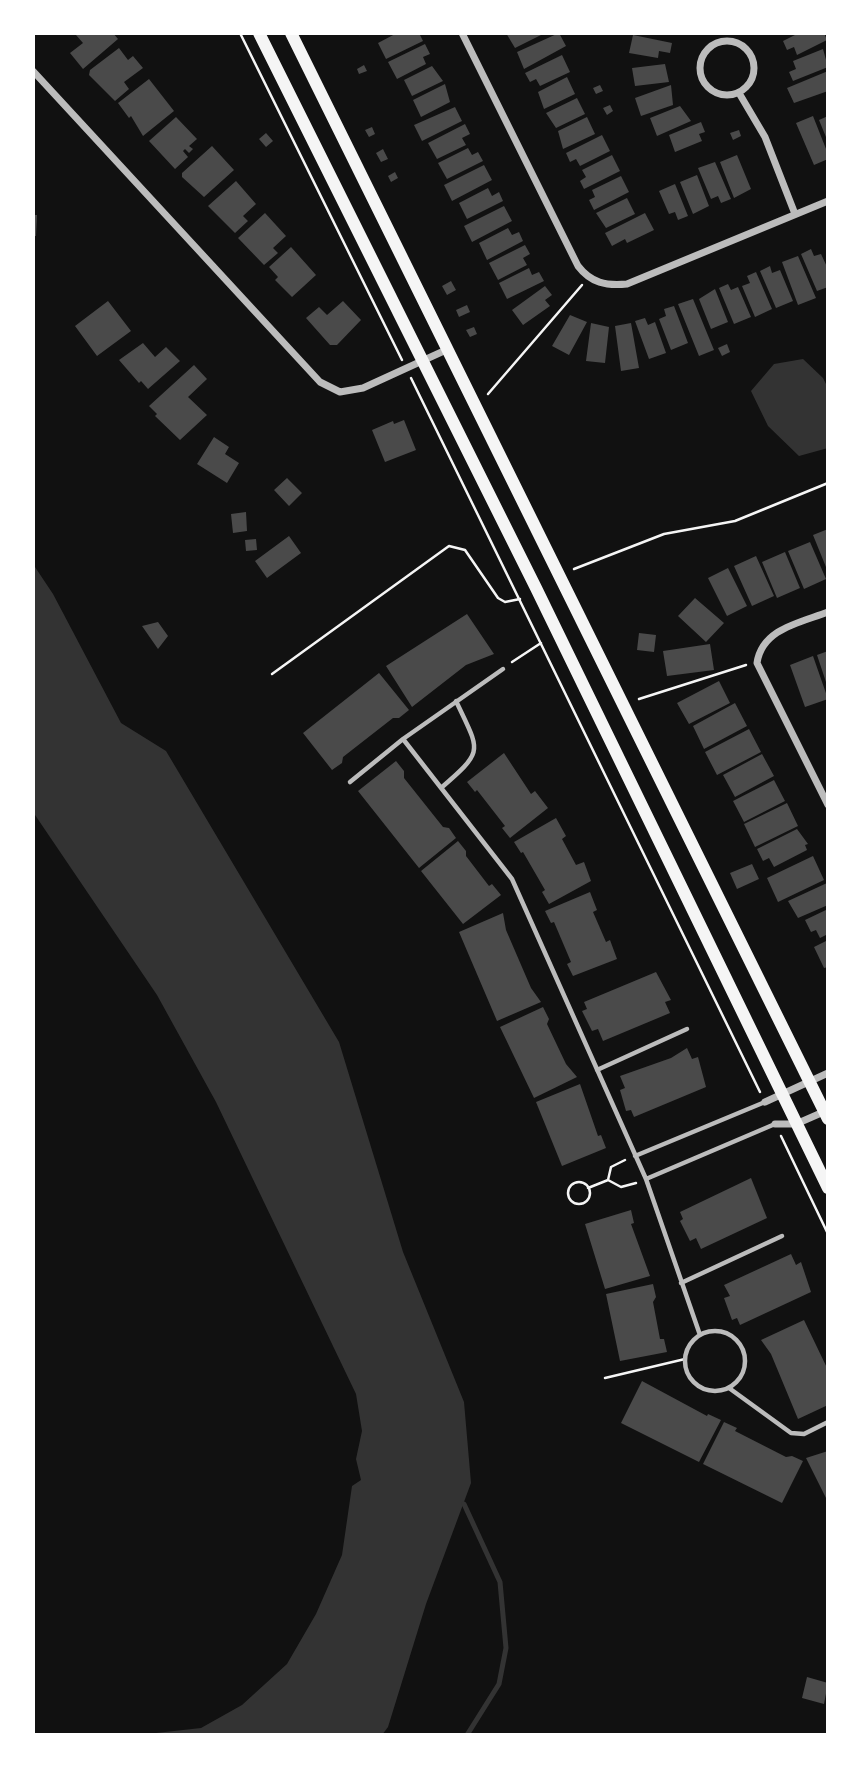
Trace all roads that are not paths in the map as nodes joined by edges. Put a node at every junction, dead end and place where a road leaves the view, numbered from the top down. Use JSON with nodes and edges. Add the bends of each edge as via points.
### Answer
{"nodes":[{"id":1,"x":260,"y":33,"type":"edge"},
{"id":2,"x":291,"y":33,"type":"edge"},
{"id":3,"x":462,"y":33,"type":"edge"},
{"id":4,"x":33,"y":71,"type":"edge"},
{"id":5,"x":739,"y":93,"type":"junction"},
{"id":6,"x":828,"y":201,"type":"edge"},
{"id":7,"x":795,"y":214,"type":"junction"},
{"id":8,"x":446,"y":350,"type":"junction"},
{"id":9,"x":423,"y":361,"type":"junction"},
{"id":10,"x":828,"y":612,"type":"edge"},
{"id":11,"x":503,"y":668,"type":"road end"},
{"id":12,"x":456,"y":701,"type":"junction"},
{"id":13,"x":403,"y":739,"type":"junction"},
{"id":14,"x":350,"y":782,"type":"dead end"},
{"id":15,"x":441,"y":788,"type":"junction"},
{"id":16,"x":828,"y":805,"type":"edge"},
{"id":17,"x":687,"y":1029,"type":"dead end"},
{"id":18,"x":597,"y":1070,"type":"junction"},
{"id":19,"x":828,"y":1073,"type":"edge"},
{"id":20,"x":809,"y":1081,"type":"junction"},
{"id":21,"x":782,"y":1093,"type":"junction"},
{"id":22,"x":765,"y":1102,"type":"joint"},
{"id":23,"x":826,"y":1114,"type":"edge"},
{"id":24,"x":796,"y":1124,"type":"junction"},
{"id":25,"x":775,"y":1125,"type":"joint"},
{"id":26,"x":635,"y":1156,"type":"junction"},
{"id":27,"x":646,"y":1179,"type":"junction"},
{"id":28,"x":828,"y":1188,"type":"edge"},
{"id":29,"x":782,"y":1236,"type":"dead end"},
{"id":30,"x":681,"y":1283,"type":"junction"},
{"id":31,"x":700,"y":1335,"type":"junction"},
{"id":32,"x":729,"y":1388,"type":"junction"},
{"id":33,"x":828,"y":1423,"type":"edge"}],
"edges":[{"from":1,"to":9,"type":"main road"},
{"from":2,"to":8,"type":"main road"},
{"from":3,"to":7,"type":"street","via":[[587,278],[609,286],[627,284]]},
{"from":4,"to":9,"type":"street","via":[[320,382],[340,392],[363,388]]},
{"from":5,"to":5,"type":"street","via":[[752,80],[753,58],[740,44],[716,43],[704,53],[700,75],[711,91],[723,96]]},
{"from":5,"to":7,"type":"street","via":[[765,137]]},
{"from":6,"to":7,"type":"street"},
{"from":8,"to":9,"type":"street"},
{"from":8,"to":20,"type":"main road"},
{"from":9,"to":21,"type":"main road"},
{"from":10,"to":16,"type":"street","via":[[768,637],[759,648],[757,663]]},
{"from":11,"to":12,"type":"lane"},
{"from":12,"to":13,"type":"lane"},
{"from":12,"to":15,"type":"lane","via":[[476,743],[473,761]]},
{"from":13,"to":14,"type":"lane"},
{"from":13,"to":15,"type":"lane"},
{"from":15,"to":18,"type":"lane","via":[[512,879]]},
{"from":17,"to":18,"type":"lane"},
{"from":18,"to":26,"type":"lane"},
{"from":19,"to":20,"type":"street"},
{"from":20,"to":21,"type":"street"},
{"from":20,"to":23,"type":"main road"},
{"from":21,"to":22,"type":"street"},
{"from":21,"to":24,"type":"main road"},
{"from":22,"to":26,"type":"lane"},
{"from":23,"to":24,"type":"street"},
{"from":24,"to":25,"type":"street"},
{"from":24,"to":28,"type":"main road"},
{"from":25,"to":27,"type":"lane"},
{"from":26,"to":27,"type":"lane"},
{"from":27,"to":30,"type":"lane"},
{"from":29,"to":30,"type":"lane"},
{"from":30,"to":31,"type":"lane"},
{"from":31,"to":32,"type":"lane","via":[[687,1349],[689,1376],[702,1389]]},
{"from":31,"to":32,"type":"lane","via":[[718,1331],[742,1347],[745,1366]]},
{"from":32,"to":33,"type":"lane","via":[[791,1433],[804,1434]]}]}
